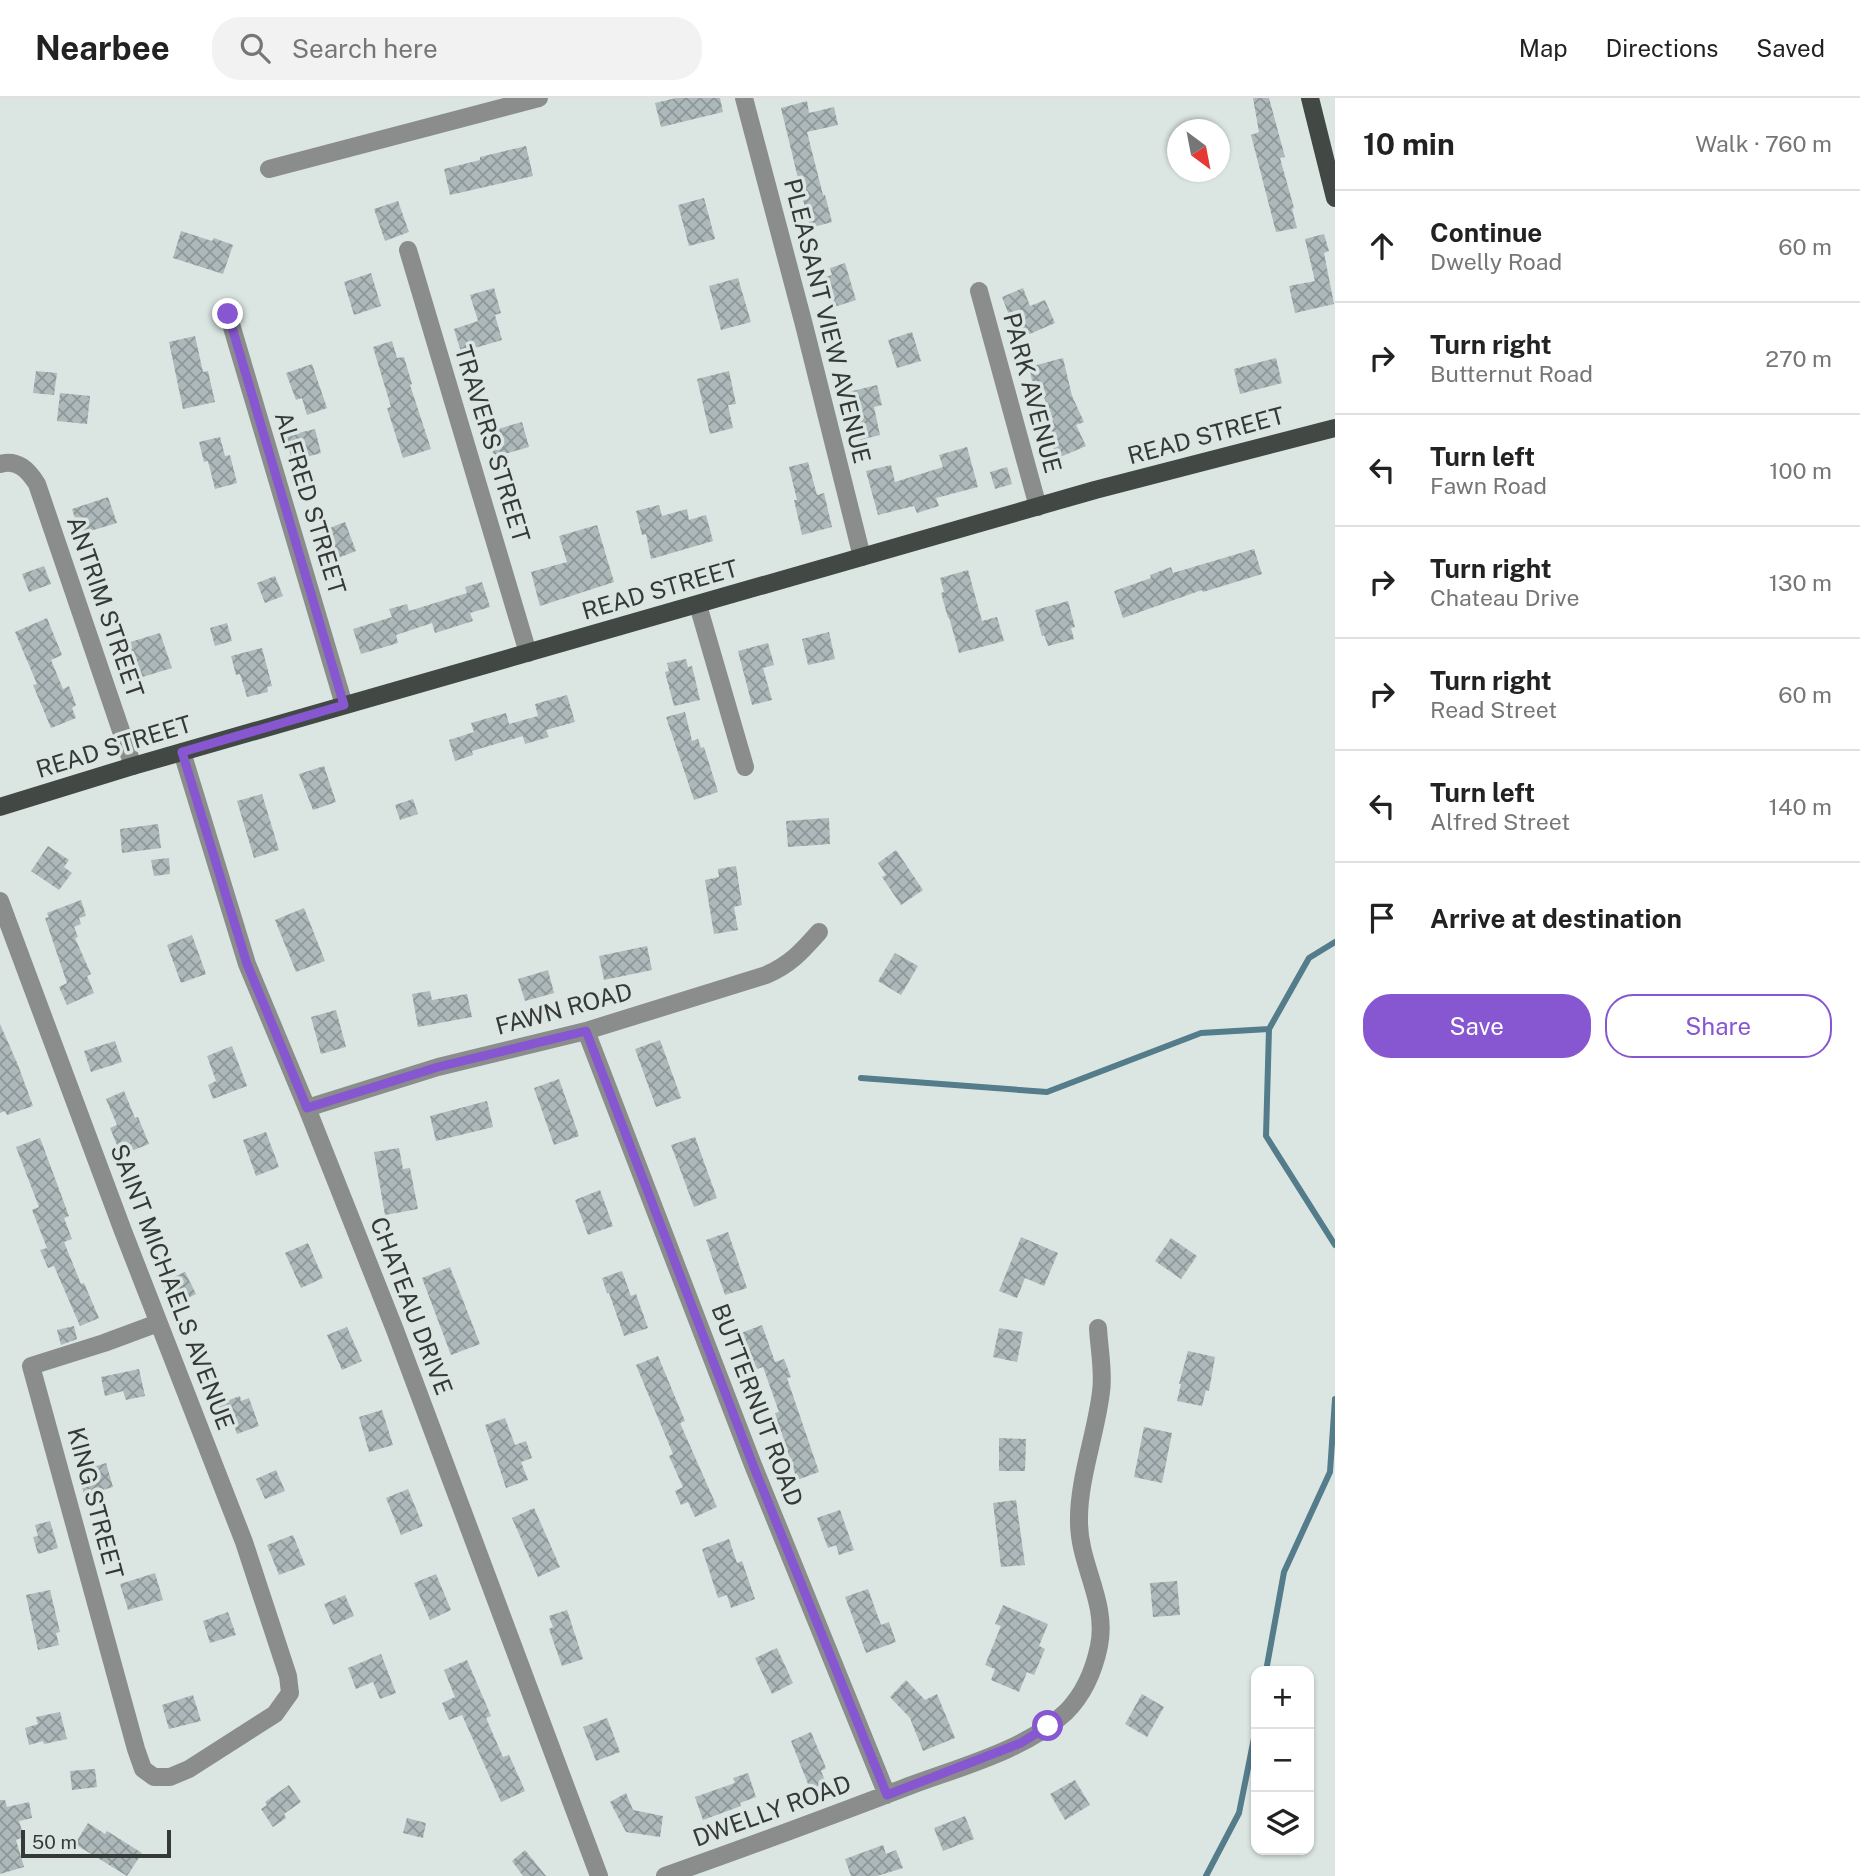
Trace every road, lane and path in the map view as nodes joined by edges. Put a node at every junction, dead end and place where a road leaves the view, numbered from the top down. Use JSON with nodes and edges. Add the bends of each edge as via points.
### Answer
{"nodes":[{"id":1,"x":538,"y":98,"type":"edge"},
{"id":2,"x":744,"y":98,"type":"edge"},
{"id":3,"x":1310,"y":98,"type":"edge"},
{"id":4,"x":269,"y":169,"type":"dead end"},
{"id":5,"x":1335,"y":198,"type":"edge"},
{"id":6,"x":408,"y":250,"type":"dead end"},
{"id":7,"x":979,"y":291,"type":"dead end"},
{"id":8,"x":228,"y":314,"type":"dead end"},
{"id":9,"x":1335,"y":428,"type":"edge"},
{"id":10,"x":0,"y":464,"type":"edge"},
{"id":11,"x":1038,"y":507,"type":"junction"},
{"id":12,"x":862,"y":557,"type":"junction"},
{"id":13,"x":698,"y":605,"type":"junction"},
{"id":14,"x":528,"y":653,"type":"junction"},
{"id":15,"x":344,"y":705,"type":"junction"},
{"id":16,"x":182,"y":752,"type":"junction"},
{"id":17,"x":132,"y":766,"type":"junction"},
{"id":18,"x":745,"y":767,"type":"dead end"},
{"id":19,"x":0,"y":807,"type":"edge"},
{"id":20,"x":0,"y":901,"type":"edge"},
{"id":21,"x":819,"y":932,"type":"dead end"},
{"id":22,"x":586,"y":1031,"type":"junction"},
{"id":23,"x":307,"y":1108,"type":"junction"},
{"id":24,"x":158,"y":1323,"type":"junction"},
{"id":25,"x":1098,"y":1328,"type":"dead end"},
{"id":26,"x":154,"y":1777,"type":"joint"},
{"id":27,"x":887,"y":1795,"type":"junction"},
{"id":28,"x":599,"y":1876,"type":"edge"},
{"id":29,"x":665,"y":1876,"type":"edge"}],
"edges":[{"from":1,"to":4,"type":"street"},
{"from":2,"to":12,"type":"street","name":"PLEASANT VIEW AVENUE"},
{"from":3,"to":5,"type":"main road"},
{"from":6,"to":14,"type":"street","name":"TRAVERS STREET"},
{"from":7,"to":11,"type":"street","name":"PARK AVENUE"},
{"from":8,"to":15,"type":"street","name":"ALFRED STREET"},
{"from":9,"to":11,"type":"main road","name":"READ STREET"},
{"from":10,"to":17,"type":"street","name":"ANTRIM STREET","via":[[9,461],[24,468],[37,484]]},
{"from":11,"to":12,"type":"main road","name":"READ STREET"},
{"from":12,"to":13,"type":"main road","name":"READ STREET"},
{"from":13,"to":14,"type":"main road","name":"READ STREET"},
{"from":13,"to":18,"type":"street"},
{"from":14,"to":15,"type":"main road","name":"READ STREET"},
{"from":15,"to":16,"type":"main road","name":"READ STREET"},
{"from":16,"to":17,"type":"main road","name":"READ STREET"},
{"from":16,"to":23,"type":"street","name":"CHATEAU DRIVE","via":[[247,964]]},
{"from":17,"to":19,"type":"main road","name":"READ STREET"},
{"from":20,"to":24,"type":"street","name":"SAINT MICHAELS AVENUE"},
{"from":21,"to":22,"type":"street","name":"FAWN ROAD","via":[[783,968]]},
{"from":22,"to":23,"type":"street","name":"FAWN ROAD","via":[[438,1067]]},
{"from":22,"to":27,"type":"street","name":"BUTTERNUT ROAD","via":[[753,1465]]},
{"from":23,"to":28,"type":"street","name":"CHATEAU DRIVE"},
{"from":24,"to":26,"type":"street","name":"SAINT MICHAELS AVENUE","via":[[244,1542],[288,1676],[289,1694],[275,1714],[189,1769],[170,1777]]},
{"from":24,"to":26,"type":"street","name":"KING STREET","via":[[32,1366],[136,1749],[143,1769]]},
{"from":25,"to":27,"type":"street","name":"DWELLY ROAD","via":[[1102,1389],[1079,1521],[1101,1624],[1086,1686],[1067,1711],[1021,1743]]},
{"from":27,"to":29,"type":"street","name":"DWELLY ROAD"}]}
